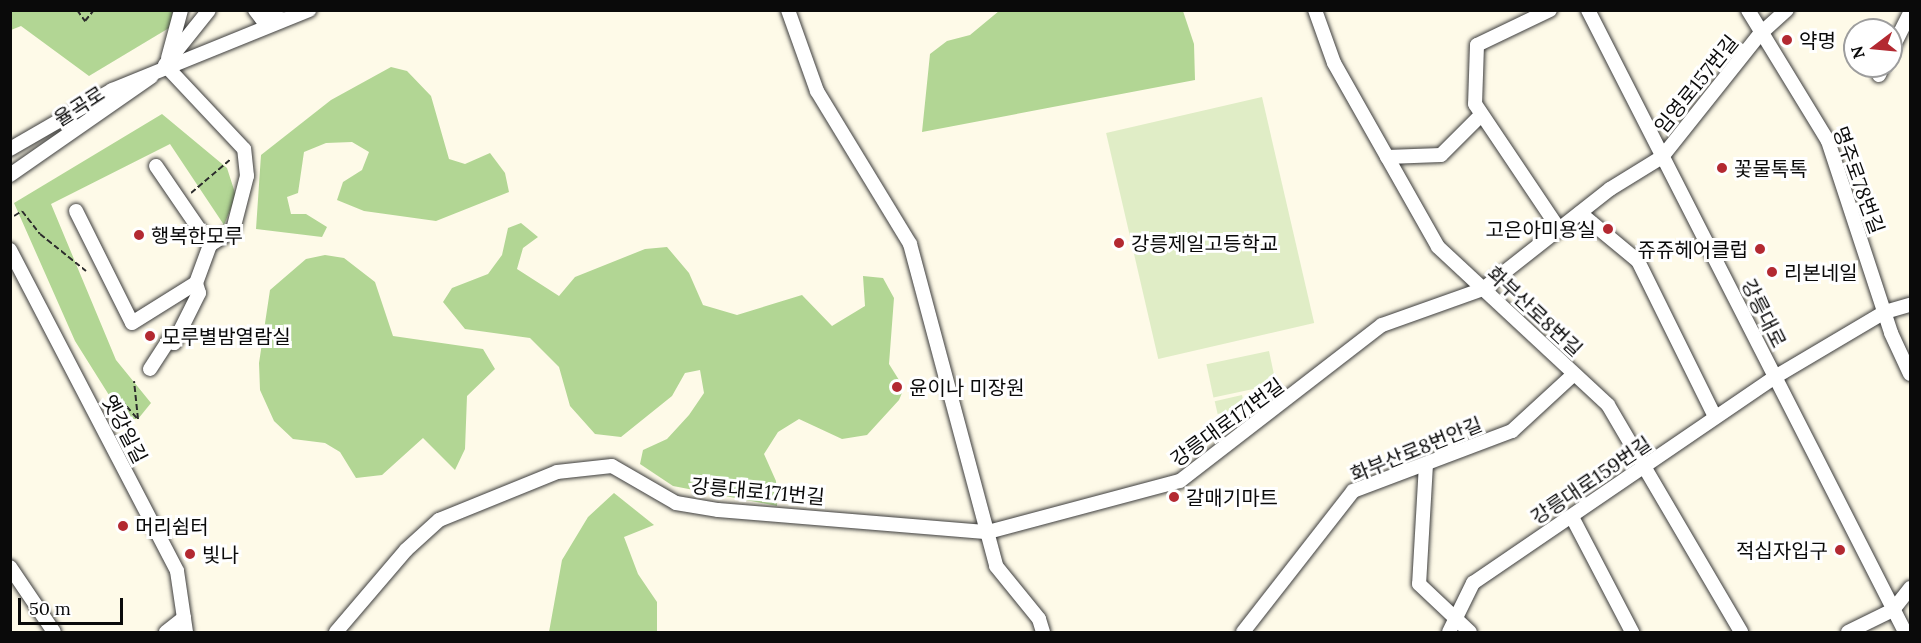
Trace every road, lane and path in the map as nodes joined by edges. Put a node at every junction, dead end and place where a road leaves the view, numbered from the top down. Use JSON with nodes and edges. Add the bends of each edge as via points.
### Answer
{"nodes":[{"id":1,"x":77,"y":10,"type":"edge"},
{"id":2,"x":94,"y":10,"type":"edge"},
{"id":3,"x":181,"y":10,"type":"edge"},
{"id":4,"x":209,"y":10,"type":"edge"},
{"id":5,"x":255,"y":10,"type":"edge"},
{"id":6,"x":309,"y":10,"type":"edge"},
{"id":7,"x":788,"y":10,"type":"edge"},
{"id":8,"x":1315,"y":10,"type":"edge"},
{"id":9,"x":1550,"y":10,"type":"edge"},
{"id":10,"x":1588,"y":10,"type":"edge"},
{"id":11,"x":1748,"y":10,"type":"edge"},
{"id":12,"x":1787,"y":10,"type":"edge"},
{"id":13,"x":1911,"y":13,"type":"edge"},
{"id":14,"x":293,"y":18,"type":"junction"},
{"id":15,"x":1903,"y":28,"type":"edge"},
{"id":16,"x":1760,"y":34,"type":"junction"},
{"id":17,"x":165,"y":65,"type":"junction"},
{"id":18,"x":1480,"y":115,"type":"junction"},
{"id":19,"x":12,"y":146,"type":"edge"},
{"id":20,"x":244,"y":149,"type":"junction"},
{"id":21,"x":1387,"y":157,"type":"junction"},
{"id":22,"x":1662,"y":157,"type":"junction"},
{"id":23,"x":156,"y":166,"type":"dead end"},
{"id":24,"x":10,"y":175,"type":"edge"},
{"id":25,"x":180,"y":202,"type":"junction"},
{"id":26,"x":76,"y":211,"type":"dead end"},
{"id":27,"x":1580,"y":213,"type":"junction"},
{"id":28,"x":14,"y":216,"type":"dead end"},
{"id":29,"x":1558,"y":229,"type":"junction"},
{"id":30,"x":210,"y":245,"type":"junction"},
{"id":31,"x":10,"y":250,"type":"edge"},
{"id":32,"x":86,"y":271,"type":"dead end"},
{"id":33,"x":196,"y":283,"type":"junction"},
{"id":34,"x":1483,"y":289,"type":"junction"},
{"id":35,"x":1911,"y":305,"type":"edge"},
{"id":36,"x":1885,"y":312,"type":"junction"},
{"id":37,"x":150,"y":369,"type":"dead end"},
{"id":38,"x":1574,"y":374,"type":"junction"},
{"id":39,"x":1911,"y":374,"type":"edge"},
{"id":40,"x":1775,"y":377,"type":"junction"},
{"id":41,"x":134,"y":381,"type":"dead end"},
{"id":42,"x":95,"y":412,"type":"junction"},
{"id":43,"x":1715,"y":417,"type":"junction"},
{"id":44,"x":1426,"y":464,"type":"junction"},
{"id":45,"x":1644,"y":468,"type":"junction"},
{"id":46,"x":1572,"y":517,"type":"junction"},
{"id":47,"x":988,"y":532,"type":"junction"},
{"id":48,"x":10,"y":567,"type":"edge"},
{"id":49,"x":1911,"y":588,"type":"edge"},
{"id":50,"x":1893,"y":610,"type":"junction"},
{"id":51,"x":184,"y":618,"type":"junction"},
{"id":52,"x":1456,"y":619,"type":"junction"},
{"id":53,"x":54,"y":633,"type":"edge"},
{"id":54,"x":166,"y":633,"type":"edge"},
{"id":55,"x":186,"y":633,"type":"edge"},
{"id":56,"x":336,"y":633,"type":"edge"},
{"id":57,"x":1043,"y":633,"type":"edge"},
{"id":58,"x":1243,"y":633,"type":"edge"},
{"id":59,"x":1449,"y":633,"type":"edge"},
{"id":60,"x":1470,"y":633,"type":"edge"},
{"id":61,"x":1632,"y":633,"type":"edge"},
{"id":62,"x":1741,"y":633,"type":"edge"},
{"id":63,"x":1848,"y":633,"type":"edge"},
{"id":64,"x":1905,"y":633,"type":"edge"}],
"edges":[{"from":1,"to":2,"type":"path","via":[[84,21]]},
{"from":3,"to":17,"type":"street"},
{"from":4,"to":17,"type":"street","name":"율곡로"},
{"from":5,"to":14,"type":"street","via":[[261,19]]},
{"from":6,"to":14,"type":"street"},
{"from":7,"to":47,"type":"street","via":[[817,92],[910,244]]},
{"from":8,"to":21,"type":"street","name":"화부산로8번길","via":[[1334,63]]},
{"from":9,"to":18,"type":"street","via":[[1477,45],[1475,104]]},
{"from":10,"to":22,"type":"street","name":"강릉대로"},
{"from":11,"to":16,"type":"street","name":"명주로78번길"},
{"from":12,"to":16,"type":"street","name":"임영로157번길"},
{"from":13,"to":15,"type":"street"},
{"from":14,"to":17,"type":"street"},
{"from":16,"to":22,"type":"street","name":"임영로157번길"},
{"from":16,"to":36,"type":"street","name":"명주로78번길","via":[[1828,141]]},
{"from":17,"to":19,"type":"street","name":"율곡로"},
{"from":17,"to":20,"type":"street"},
{"from":17,"to":24,"type":"street","name":"율곡로","via":[[118,105]]},
{"from":18,"to":21,"type":"street","via":[[1441,155]]},
{"from":18,"to":29,"type":"street"},
{"from":20,"to":25,"type":"path"},
{"from":20,"to":30,"type":"street","via":[[247,176],[233,230]]},
{"from":21,"to":34,"type":"street","name":"화부산로8번길","via":[[1438,247]]},
{"from":22,"to":27,"type":"street","name":"강릉대로171번길"},
{"from":22,"to":40,"type":"street","name":"강릉대로"},
{"from":23,"to":25,"type":"street"},
{"from":25,"to":30,"type":"street"},
{"from":26,"to":33,"type":"street","via":[[132,322]]},
{"from":27,"to":29,"type":"street","name":"강릉대로171번길"},
{"from":27,"to":43,"type":"street","via":[[1638,261]]},
{"from":28,"to":32,"type":"path","via":[[22,211],[40,234]]},
{"from":29,"to":34,"type":"street","name":"강릉대로171번길"},
{"from":30,"to":33,"type":"street"},
{"from":31,"to":42,"type":"street","name":"옛강일길"},
{"from":33,"to":37,"type":"street","via":[[200,293],[174,343],[169,340]]},
{"from":34,"to":38,"type":"street","name":"화부산로8번길"},
{"from":34,"to":47,"type":"street","name":"강릉대로171번길","via":[[1382,325],[1281,408],[1180,481]]},
{"from":35,"to":36,"type":"street","name":"강릉대로159번길"},
{"from":36,"to":39,"type":"street","name":"명주로78번길"},
{"from":36,"to":40,"type":"street","name":"강릉대로159번길"},
{"from":38,"to":44,"type":"street","name":"화부산로8번안길","via":[[1512,431]]},
{"from":38,"to":45,"type":"street","name":"화부산로8번길","via":[[1608,405]]},
{"from":40,"to":43,"type":"street","name":"강릉대로159번길"},
{"from":40,"to":50,"type":"street","name":"강릉대로"},
{"from":41,"to":42,"type":"path","via":[[138,419],[115,393],[118,409],[104,406]]},
{"from":42,"to":51,"type":"street","name":"옛강일길","via":[[177,571]]},
{"from":43,"to":45,"type":"street","name":"강릉대로159번길"},
{"from":44,"to":52,"type":"street","via":[[1419,584]]},
{"from":44,"to":58,"type":"street","name":"화부산로8번안길","via":[[1353,491]]},
{"from":45,"to":46,"type":"street","name":"강릉대로159번길"},
{"from":45,"to":62,"type":"street","name":"화부산로8번길"},
{"from":46,"to":52,"type":"street","name":"강릉대로159번길","via":[[1473,583]]},
{"from":46,"to":61,"type":"street"},
{"from":47,"to":56,"type":"street","name":"강릉대로171번길","via":[[676,503],[612,466],[557,472],[439,520],[406,550]]},
{"from":47,"to":57,"type":"street","via":[[996,566],[1039,619]]},
{"from":48,"to":53,"type":"street"},
{"from":49,"to":50,"type":"street"},
{"from":50,"to":63,"type":"street"},
{"from":50,"to":64,"type":"street","name":"강릉대로"},
{"from":51,"to":54,"type":"street"},
{"from":51,"to":55,"type":"street","name":"옛강일길"},
{"from":52,"to":59,"type":"street","name":"강릉대로159번길"},
{"from":52,"to":60,"type":"street"}]}
